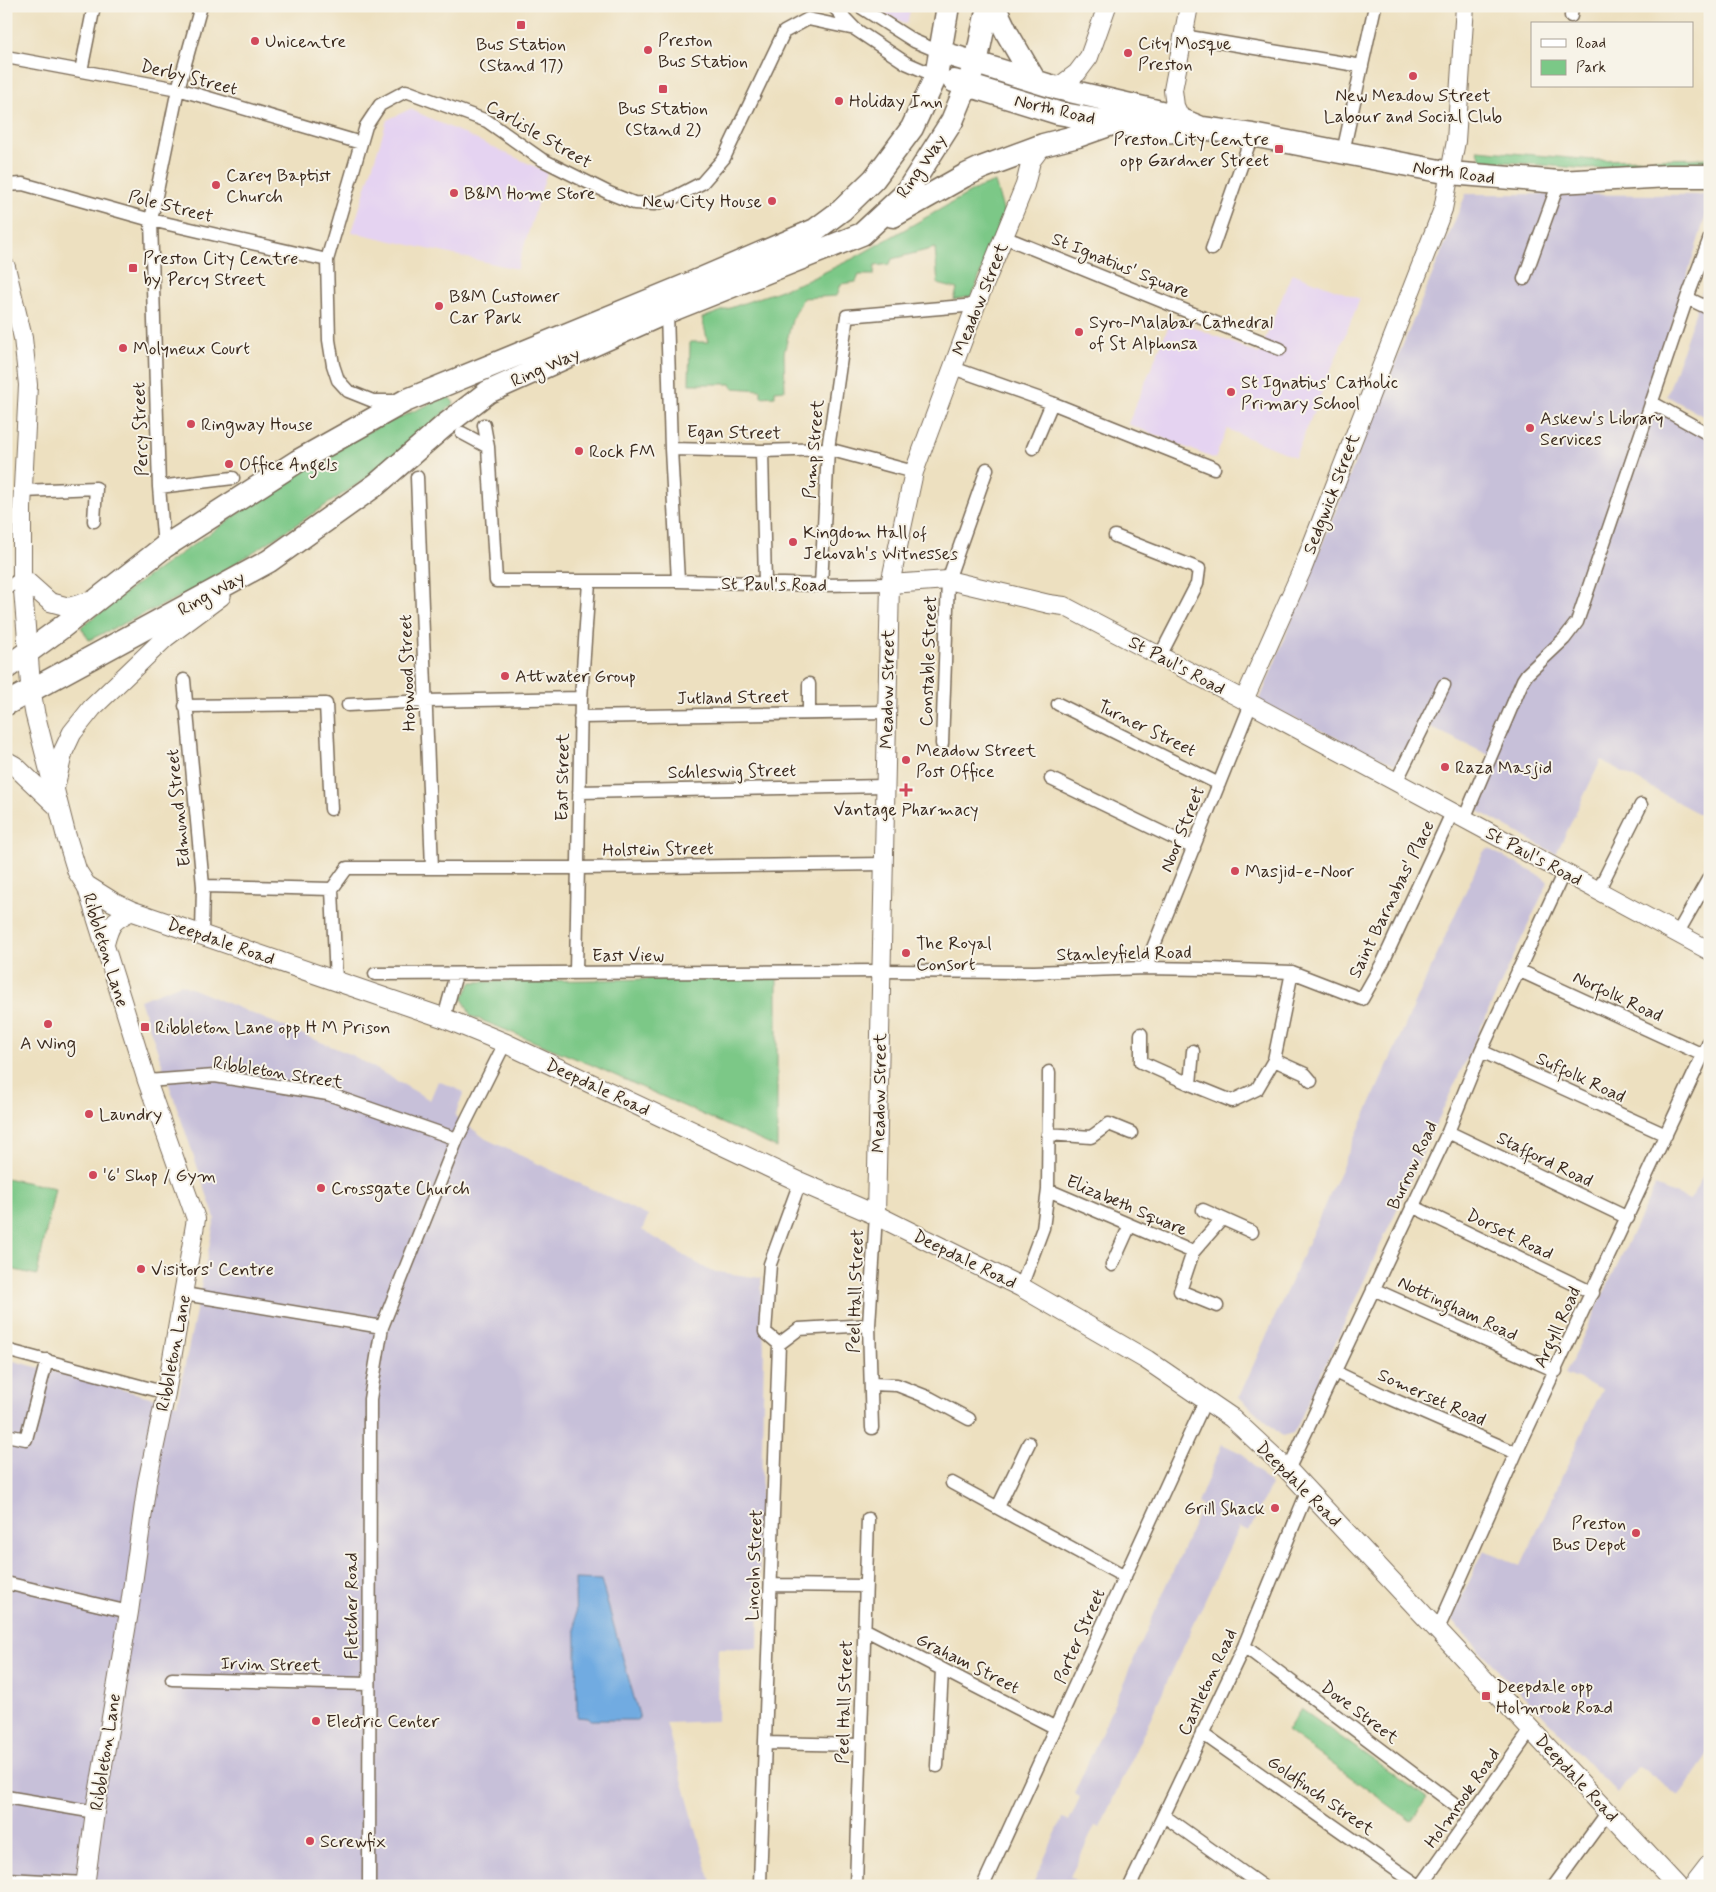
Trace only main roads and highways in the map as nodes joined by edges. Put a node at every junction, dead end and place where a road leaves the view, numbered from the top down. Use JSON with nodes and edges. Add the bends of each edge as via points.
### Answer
{"nodes":[{"id":1,"x":948,"y":6,"type":"edge"},
{"id":2,"x":988,"y":6,"type":"edge"},
{"id":3,"x":994,"y":6,"type":"edge"},
{"id":4,"x":940,"y":52,"type":"junction"},
{"id":5,"x":976,"y":64,"type":"junction"},
{"id":6,"x":936,"y":76,"type":"junction"},
{"id":7,"x":1035,"y":81,"type":"junction"},
{"id":8,"x":968,"y":86,"type":"junction"},
{"id":9,"x":1114,"y":123,"type":"junction"},
{"id":10,"x":1202,"y":128,"type":"junction"},
{"id":11,"x":1710,"y":176,"type":"edge"},
{"id":12,"x":862,"y":234,"type":"junction"},
{"id":13,"x":268,"y":561,"type":"junction"},
{"id":14,"x":28,"y":652,"type":"junction"},
{"id":15,"x":6,"y":668,"type":"edge"},
{"id":16,"x":31,"y":691,"type":"junction"},
{"id":17,"x":6,"y":704,"type":"edge"},
{"id":18,"x":6,"y":761,"type":"edge"},
{"id":19,"x":55,"y":790,"type":"junction"},
{"id":20,"x":60,"y":808,"type":"junction"},
{"id":21,"x":86,"y":885,"type":"joint"},
{"id":22,"x":1677,"y":1886,"type":"edge"}],
"edges":[{"from":1,"to":4,"type":"highway","name":"Ring Way"},
{"from":2,"to":5,"type":"highway","name":"Ring Way"},
{"from":3,"to":7,"type":"highway"},
{"from":4,"to":5,"type":"highway","name":"North Road"},
{"from":4,"to":6,"type":"highway","name":"Ring Way"},
{"from":5,"to":7,"type":"highway","name":"North Road"},
{"from":5,"to":8,"type":"highway","name":"Ring Way"},
{"from":6,"to":8,"type":"highway","name":"North Road"},
{"from":6,"to":14,"type":"highway","name":"Ring Way","via":[[912,128],[890,159],[842,210],[814,230],[405,401],[298,461],[164,547]]},
{"from":7,"to":10,"type":"highway","name":"North Road","via":[[1165,113]]},
{"from":8,"to":9,"type":"highway","name":"North Road","via":[[1058,113]]},
{"from":8,"to":12,"type":"highway","name":"Ring Way","via":[[952,121],[906,193]]},
{"from":9,"to":10,"type":"highway","name":"North Road","via":[[1164,132]]},
{"from":9,"to":12,"type":"highway","via":[[998,161],[964,176]]},
{"from":10,"to":11,"type":"highway","name":"North Road","via":[[1450,173],[1559,182]]},
{"from":12,"to":13,"type":"highway","name":"Ring Way","via":[[667,312],[488,392],[377,484]]},
{"from":13,"to":16,"type":"highway","name":"Ring Way"},
{"from":13,"to":19,"type":"main road","via":[[166,637],[92,708],[72,733],[63,752]]},
{"from":14,"to":15,"type":"highway","name":"Ring Way"},
{"from":14,"to":16,"type":"main road","name":"Ribbleton Lane"},
{"from":16,"to":17,"type":"highway","name":"Ring Way"},
{"from":16,"to":19,"type":"main road","name":"Ribbleton Lane"},
{"from":18,"to":20,"type":"main road"},
{"from":19,"to":20,"type":"main road","name":"Ribbleton Lane"},
{"from":20,"to":21,"type":"main road","name":"Ribbleton Lane","via":[[77,871]]},
{"from":21,"to":22,"type":"main road","name":"Deepdale Road","via":[[132,911],[444,1018],[505,1043],[876,1215],[1021,1287],[1147,1360],[1232,1418],[1284,1466]]}]}
